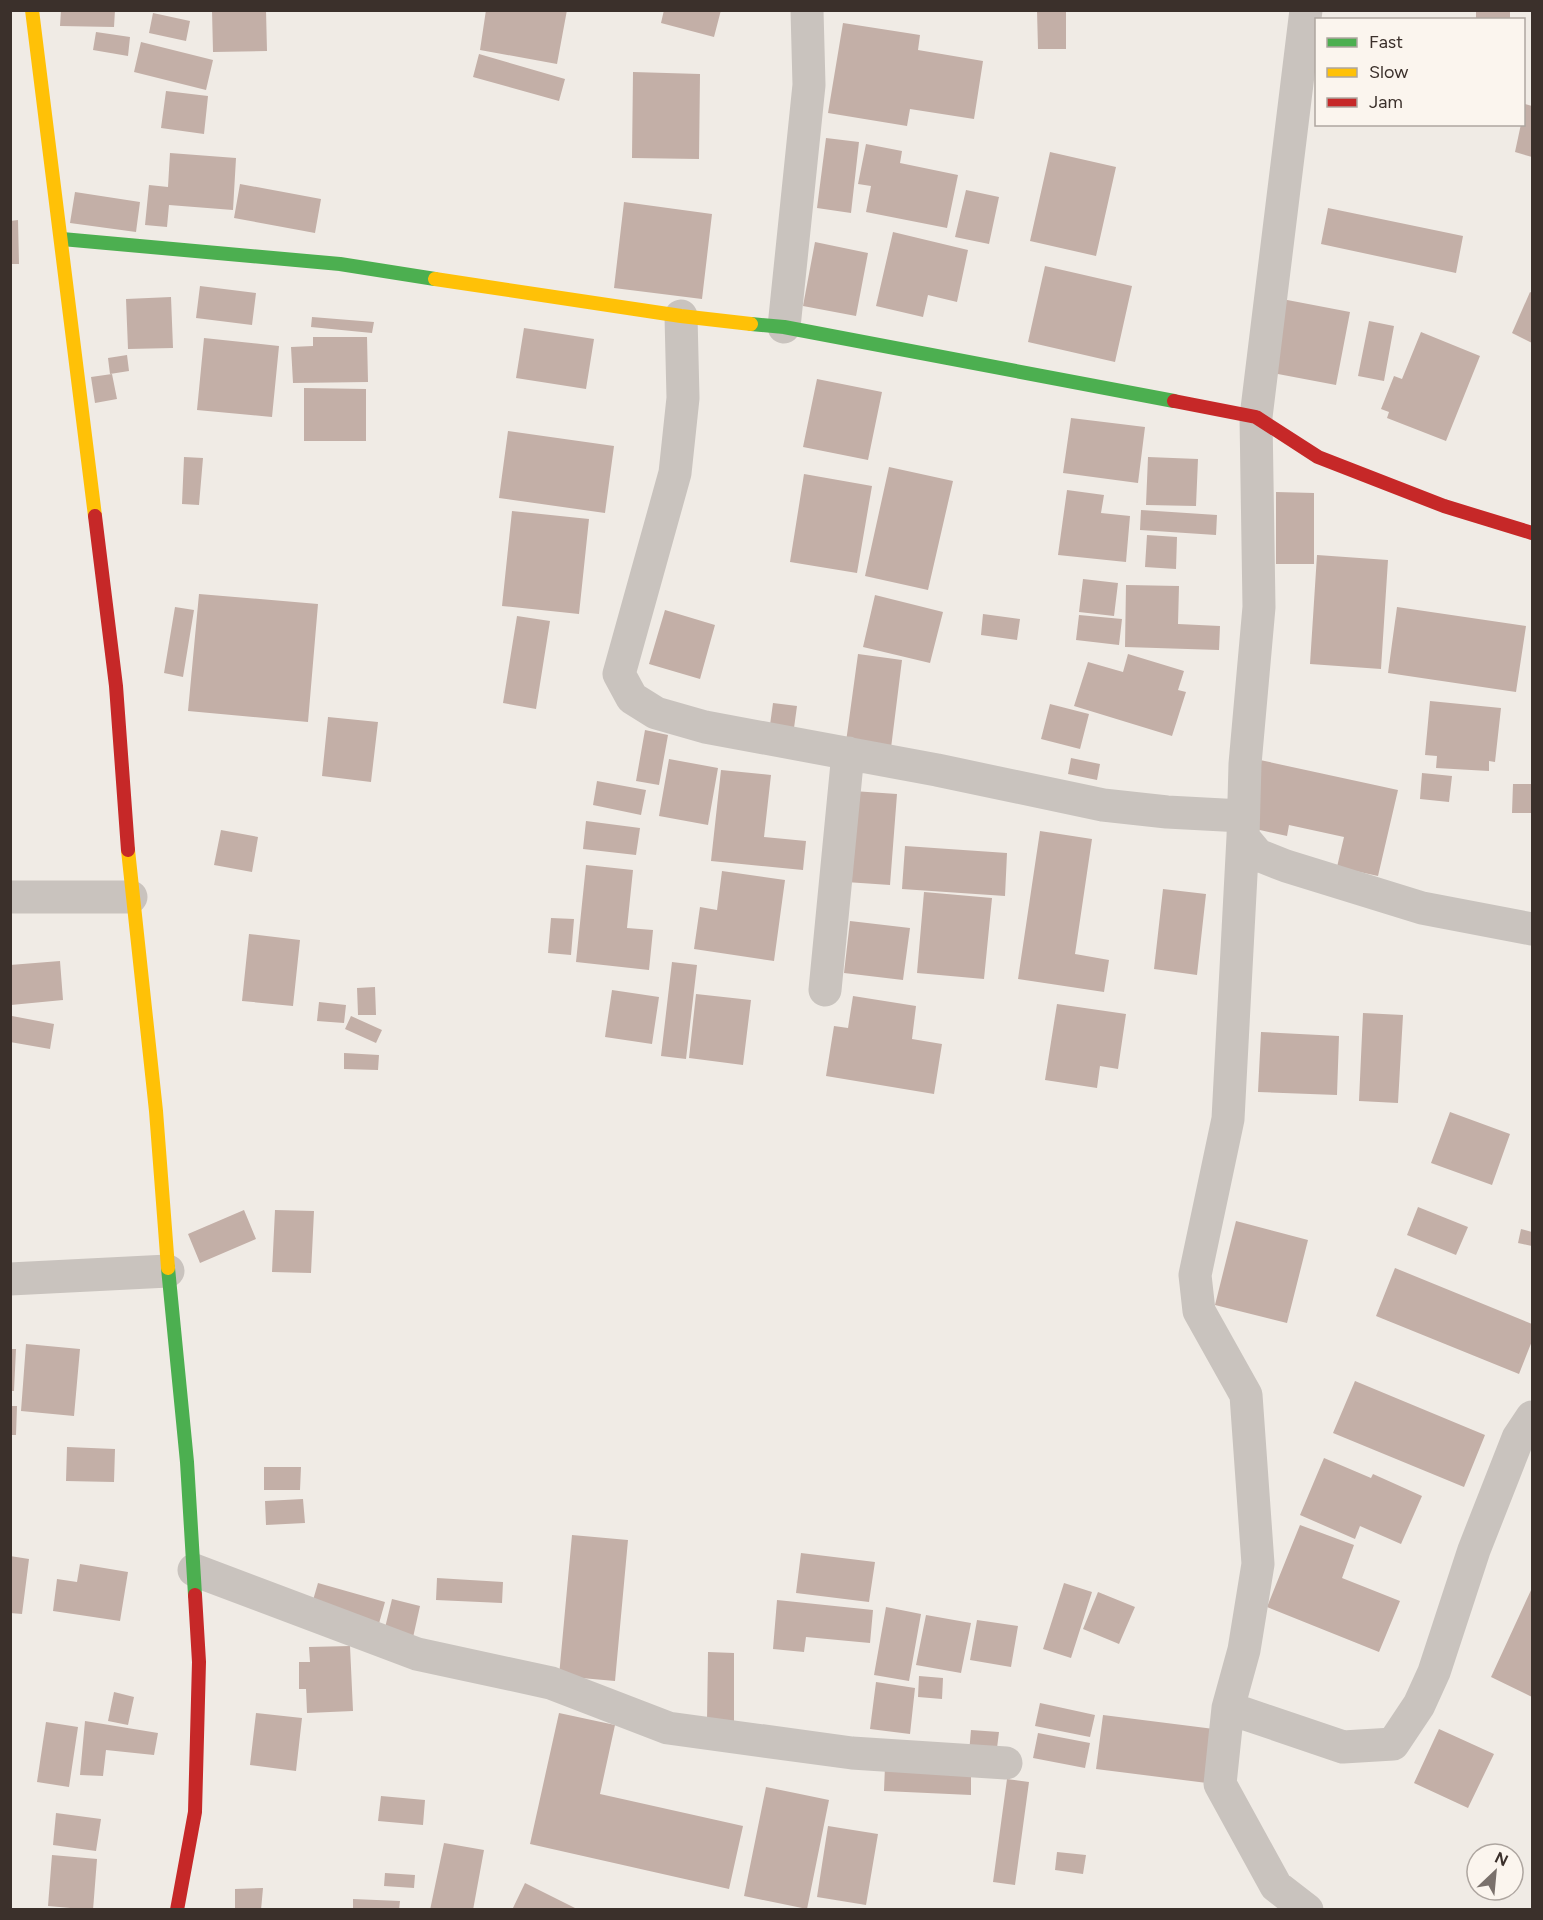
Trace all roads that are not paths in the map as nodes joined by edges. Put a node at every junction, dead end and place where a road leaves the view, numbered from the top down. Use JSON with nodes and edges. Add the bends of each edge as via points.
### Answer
{"nodes":[{"id":1,"x":32,"y":10,"type":"edge"},
{"id":2,"x":807,"y":10,"type":"edge"},
{"id":3,"x":1306,"y":10,"type":"edge"},
{"id":4,"x":62,"y":239,"type":"junction"},
{"id":5,"x":681,"y":316,"type":"junction"},
{"id":6,"x":784,"y":327,"type":"junction"},
{"id":7,"x":1256,"y":417,"type":"junction"},
{"id":8,"x":1533,"y":533,"type":"edge"},
{"id":9,"x":848,"y":753,"type":"junction"},
{"id":10,"x":1242,"y":827,"type":"junction"},
{"id":11,"x":10,"y":897,"type":"edge"},
{"id":12,"x":131,"y":897,"type":"junction"},
{"id":13,"x":1533,"y":929,"type":"edge"},
{"id":14,"x":825,"y":990,"type":"dead end"},
{"id":15,"x":168,"y":1271,"type":"junction"},
{"id":16,"x":10,"y":1279,"type":"edge"},
{"id":17,"x":1533,"y":1418,"type":"edge"},
{"id":18,"x":194,"y":1570,"type":"junction"},
{"id":19,"x":1228,"y":1708,"type":"junction"},
{"id":20,"x":1006,"y":1763,"type":"dead end"},
{"id":21,"x":177,"y":1910,"type":"edge"},
{"id":22,"x":1306,"y":1910,"type":"edge"}],
"edges":[{"from":1,"to":4,"type":"street"},
{"from":2,"to":6,"type":"street","via":[[809,85]]},
{"from":3,"to":7,"type":"street"},
{"from":4,"to":5,"type":"street","via":[[340,264]]},
{"from":4,"to":12,"type":"street","via":[[116,687]]},
{"from":5,"to":6,"type":"street"},
{"from":5,"to":9,"type":"street","via":[[683,398],[675,473],[619,674],[632,698],[656,713],[705,727]]},
{"from":6,"to":7,"type":"street"},
{"from":7,"to":8,"type":"street","via":[[1318,457],[1444,506]]},
{"from":7,"to":10,"type":"street","via":[[1259,607]]},
{"from":9,"to":10,"type":"street","via":[[1103,805],[1167,812]]},
{"from":9,"to":14,"type":"street"},
{"from":10,"to":13,"type":"street","via":[[1258,855],[1286,866],[1422,908]]},
{"from":10,"to":19,"type":"street","via":[[1228,1119],[1195,1275],[1199,1311],[1246,1395],[1258,1564],[1244,1650]]},
{"from":11,"to":12,"type":"street"},
{"from":12,"to":15,"type":"street","via":[[156,1111]]},
{"from":15,"to":16,"type":"street"},
{"from":15,"to":18,"type":"street"},
{"from":17,"to":19,"type":"street","via":[[1518,1438],[1474,1550],[1434,1672],[1419,1705],[1393,1744],[1343,1747]]},
{"from":18,"to":20,"type":"street","via":[[417,1654],[551,1683],[668,1728],[852,1754]]},
{"from":18,"to":21,"type":"street","via":[[199,1662],[195,1812]]},
{"from":19,"to":22,"type":"street","via":[[1220,1784],[1276,1886]]}]}
